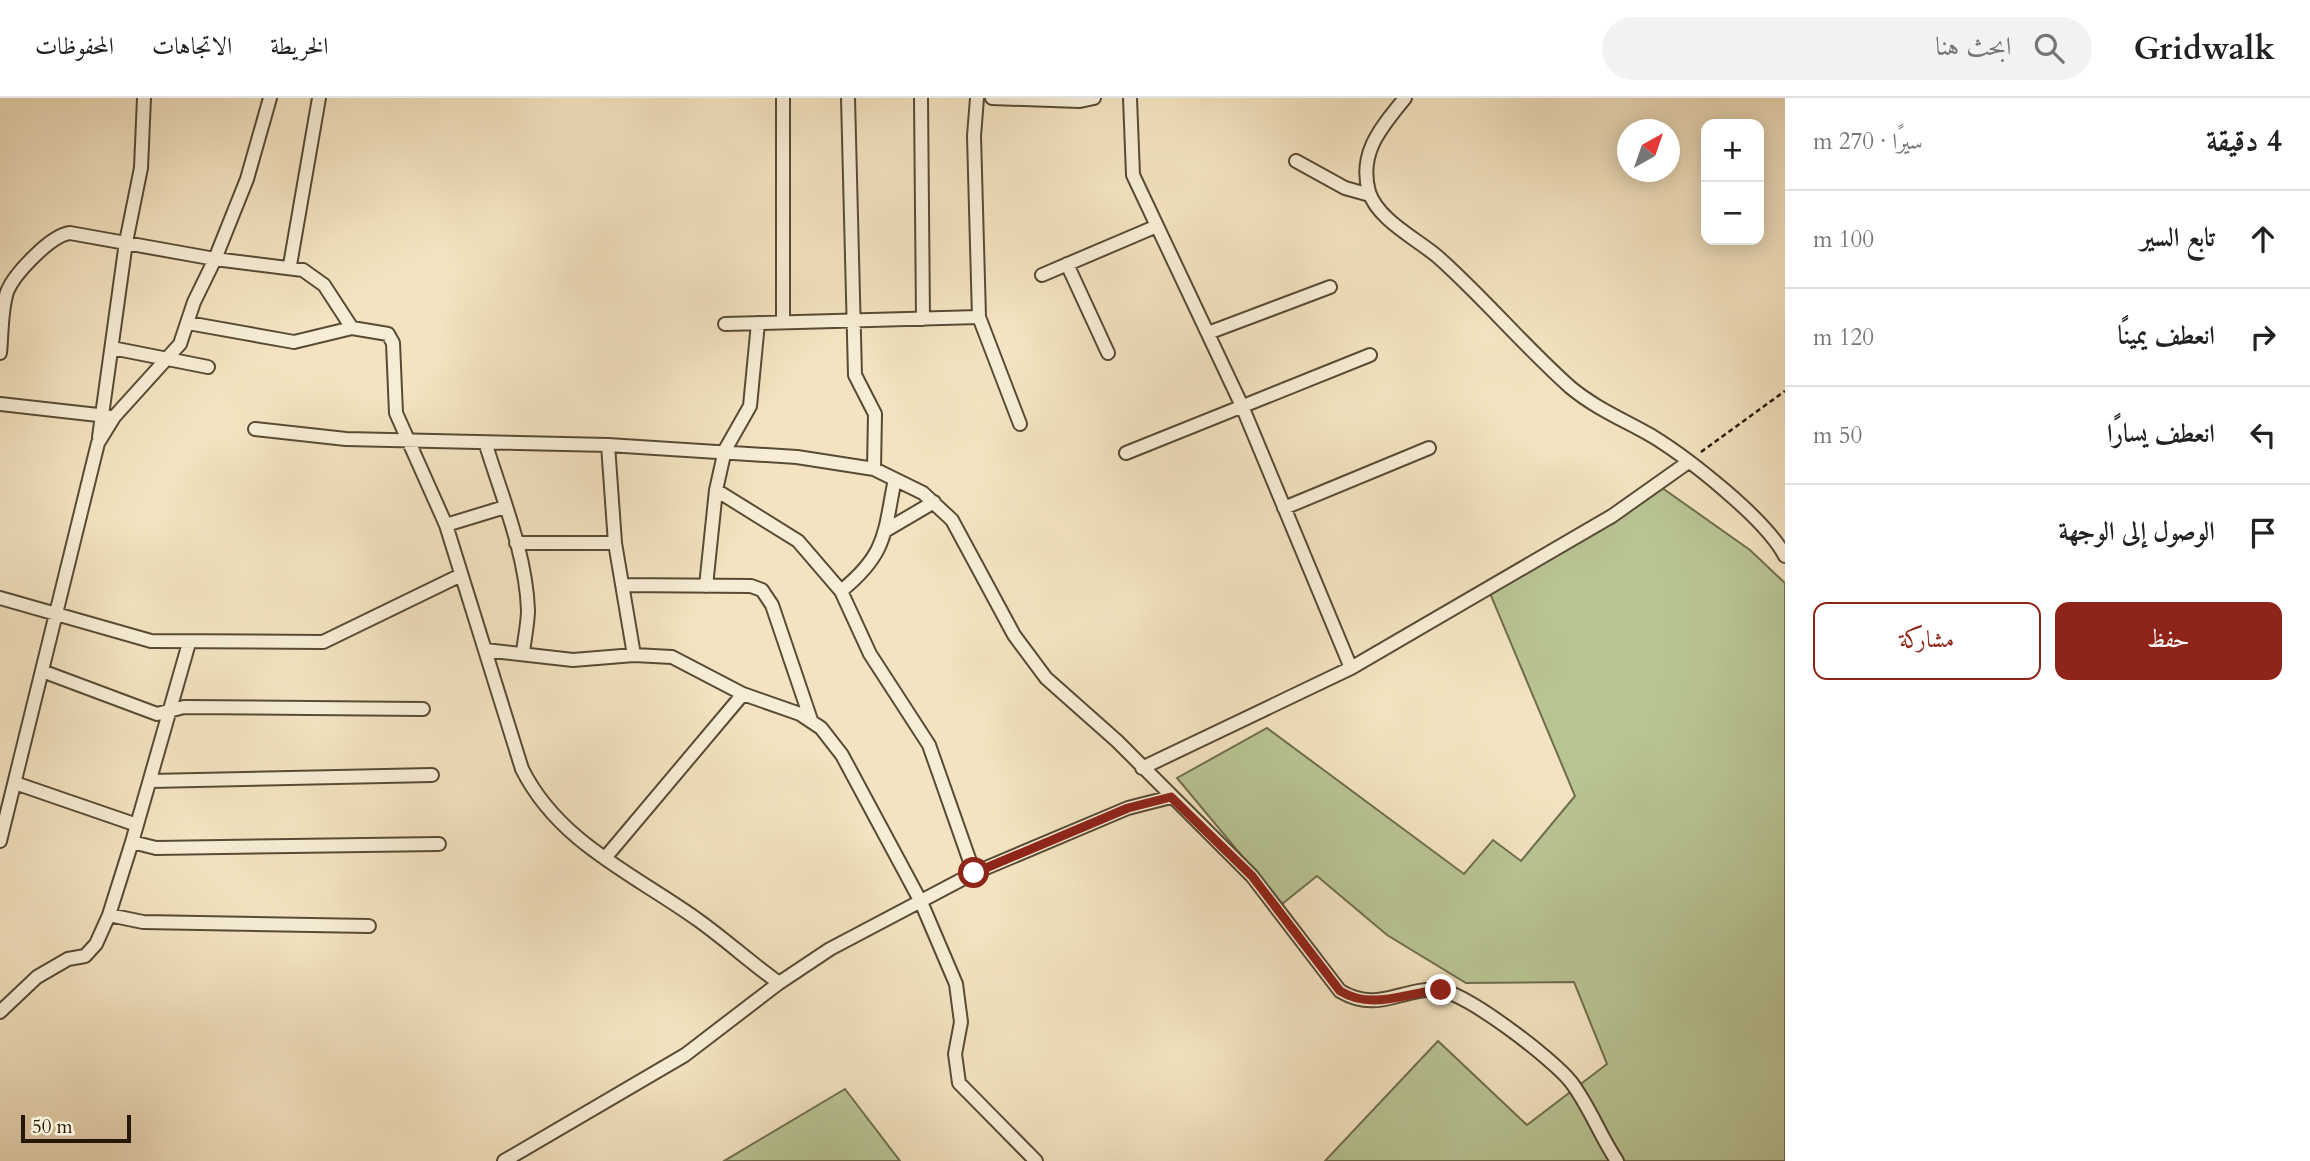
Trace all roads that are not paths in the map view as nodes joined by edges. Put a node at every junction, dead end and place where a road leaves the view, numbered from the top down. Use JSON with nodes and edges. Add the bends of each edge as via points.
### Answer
{"nodes":[{"id":1,"x":144,"y":98,"type":"edge"},
{"id":2,"x":270,"y":98,"type":"edge"},
{"id":3,"x":319,"y":98,"type":"edge"},
{"id":4,"x":783,"y":98,"type":"edge"},
{"id":5,"x":848,"y":98,"type":"edge"},
{"id":6,"x":921,"y":98,"type":"edge"},
{"id":7,"x":977,"y":98,"type":"edge"},
{"id":8,"x":992,"y":98,"type":"edge"},
{"id":9,"x":1094,"y":98,"type":"edge"},
{"id":10,"x":1130,"y":98,"type":"edge"},
{"id":11,"x":1405,"y":98,"type":"edge"},
{"id":12,"x":1296,"y":161,"type":"dead end"},
{"id":13,"x":1370,"y":195,"type":"junction"},
{"id":14,"x":1157,"y":226,"type":"junction"},
{"id":15,"x":126,"y":242,"type":"junction"},
{"id":16,"x":215,"y":259,"type":"junction"},
{"id":17,"x":1067,"y":264,"type":"junction"},
{"id":18,"x":289,"y":265,"type":"junction"},
{"id":19,"x":1042,"y":275,"type":"dead end"},
{"id":20,"x":1331,"y":287,"type":"dead end"},
{"id":21,"x":979,"y":317,"type":"junction"},
{"id":22,"x":923,"y":319,"type":"junction"},
{"id":23,"x":853,"y":320,"type":"junction"},
{"id":24,"x":783,"y":322,"type":"junction"},
{"id":25,"x":188,"y":323,"type":"junction"},
{"id":26,"x":758,"y":323,"type":"junction"},
{"id":27,"x":725,"y":324,"type":"dead end"},
{"id":28,"x":352,"y":328,"type":"junction"},
{"id":29,"x":1208,"y":333,"type":"junction"},
{"id":30,"x":112,"y":348,"type":"junction"},
{"id":31,"x":0,"y":353,"type":"edge"},
{"id":32,"x":1108,"y":353,"type":"dead end"},
{"id":33,"x":1370,"y":355,"type":"dead end"},
{"id":34,"x":169,"y":359,"type":"junction"},
{"id":35,"x":208,"y":367,"type":"dead end"},
{"id":36,"x":0,"y":404,"type":"edge"},
{"id":37,"x":1242,"y":406,"type":"junction"},
{"id":38,"x":108,"y":416,"type":"junction"},
{"id":39,"x":1020,"y":424,"type":"dead end"},
{"id":40,"x":255,"y":429,"type":"dead end"},
{"id":41,"x":407,"y":440,"type":"junction"},
{"id":42,"x":486,"y":444,"type":"junction"},
{"id":43,"x":608,"y":445,"type":"junction"},
{"id":44,"x":1429,"y":448,"type":"dead end"},
{"id":45,"x":724,"y":450,"type":"junction"},
{"id":46,"x":1126,"y":453,"type":"dead end"},
{"id":47,"x":1687,"y":463,"type":"junction"},
{"id":48,"x":874,"y":469,"type":"junction"},
{"id":49,"x":895,"y":479,"type":"junction"},
{"id":50,"x":716,"y":490,"type":"junction"},
{"id":51,"x":934,"y":502,"type":"junction"},
{"id":52,"x":505,"y":507,"type":"junction"},
{"id":53,"x":1284,"y":508,"type":"junction"},
{"id":54,"x":446,"y":525,"type":"junction"},
{"id":55,"x":888,"y":529,"type":"junction"},
{"id":56,"x":516,"y":543,"type":"junction"},
{"id":57,"x":615,"y":543,"type":"junction"},
{"id":58,"x":1785,"y":556,"type":"edge"},
{"id":59,"x":461,"y":575,"type":"junction"},
{"id":60,"x":622,"y":585,"type":"junction"},
{"id":61,"x":706,"y":586,"type":"junction"},
{"id":62,"x":841,"y":591,"type":"junction"},
{"id":63,"x":0,"y":598,"type":"edge"},
{"id":64,"x":58,"y":613,"type":"junction"},
{"id":65,"x":189,"y":643,"type":"junction"},
{"id":66,"x":485,"y":650,"type":"junction"},
{"id":67,"x":523,"y":654,"type":"junction"},
{"id":68,"x":634,"y":655,"type":"junction"},
{"id":69,"x":1351,"y":668,"type":"junction"},
{"id":70,"x":42,"y":671,"type":"junction"},
{"id":71,"x":743,"y":694,"type":"junction"},
{"id":72,"x":423,"y":709,"type":"dead end"},
{"id":73,"x":170,"y":711,"type":"junction"},
{"id":74,"x":811,"y":720,"type":"junction"},
{"id":75,"x":1142,"y":768,"type":"junction"},
{"id":76,"x":432,"y":775,"type":"dead end"},
{"id":77,"x":150,"y":781,"type":"junction"},
{"id":78,"x":15,"y":783,"type":"junction"},
{"id":79,"x":1171,"y":797,"type":"junction"},
{"id":80,"x":137,"y":825,"type":"junction"},
{"id":81,"x":0,"y":841,"type":"edge"},
{"id":82,"x":132,"y":842,"type":"junction"},
{"id":83,"x":439,"y":844,"type":"dead end"},
{"id":84,"x":604,"y":858,"type":"junction"},
{"id":85,"x":974,"y":873,"type":"junction"},
{"id":86,"x":921,"y":902,"type":"junction"},
{"id":87,"x":109,"y":915,"type":"junction"},
{"id":88,"x":369,"y":926,"type":"dead end"},
{"id":89,"x":779,"y":983,"type":"junction"},
{"id":90,"x":0,"y":1012,"type":"edge"},
{"id":91,"x":504,"y":1161,"type":"edge"},
{"id":92,"x":1036,"y":1161,"type":"edge"},
{"id":93,"x":1617,"y":1161,"type":"edge"}],
"edges":[{"from":1,"to":15,"type":"street","via":[[141,168]]},
{"from":2,"to":16,"type":"street","via":[[247,178]]},
{"from":3,"to":18,"type":"street"},
{"from":4,"to":24,"type":"street"},
{"from":5,"to":23,"type":"street"},
{"from":6,"to":22,"type":"street"},
{"from":7,"to":21,"type":"street"},
{"from":8,"to":9,"type":"street"},
{"from":10,"to":14,"type":"street","via":[[1133,175]]},
{"from":11,"to":13,"type":"street","via":[[1371,142],[1366,176]]},
{"from":12,"to":13,"type":"street","via":[[1345,188]]},
{"from":13,"to":47,"type":"street","via":[[1382,212],[1470,286],[1569,386],[1590,403],[1654,437]]},
{"from":14,"to":17,"type":"street"},
{"from":14,"to":29,"type":"street"},
{"from":15,"to":16,"type":"street"},
{"from":15,"to":30,"type":"street"},
{"from":15,"to":31,"type":"street","via":[[70,233],[53,239],[11,283]]},
{"from":16,"to":18,"type":"street"},
{"from":16,"to":25,"type":"street"},
{"from":17,"to":19,"type":"street"},
{"from":17,"to":32,"type":"street"},
{"from":18,"to":28,"type":"street","via":[[324,285]]},
{"from":20,"to":29,"type":"street"},
{"from":21,"to":22,"type":"street"},
{"from":21,"to":39,"type":"street"},
{"from":22,"to":23,"type":"street"},
{"from":23,"to":24,"type":"street"},
{"from":23,"to":48,"type":"street","via":[[855,375],[875,414]]},
{"from":24,"to":26,"type":"street"},
{"from":25,"to":28,"type":"street","via":[[294,342]]},
{"from":25,"to":34,"type":"street"},
{"from":26,"to":27,"type":"street"},
{"from":26,"to":45,"type":"street","via":[[750,406]]},
{"from":28,"to":41,"type":"street","via":[[383,331],[391,338],[393,397]]},
{"from":29,"to":37,"type":"street"},
{"from":30,"to":34,"type":"street"},
{"from":30,"to":38,"type":"street"},
{"from":33,"to":37,"type":"street"},
{"from":34,"to":35,"type":"street"},
{"from":34,"to":38,"type":"street"},
{"from":36,"to":38,"type":"street"},
{"from":37,"to":46,"type":"street"},
{"from":37,"to":53,"type":"street"},
{"from":38,"to":64,"type":"street"},
{"from":40,"to":41,"type":"street"},
{"from":41,"to":42,"type":"street"},
{"from":41,"to":54,"type":"street"},
{"from":42,"to":43,"type":"street"},
{"from":42,"to":52,"type":"street"},
{"from":43,"to":45,"type":"street"},
{"from":43,"to":57,"type":"street"},
{"from":44,"to":53,"type":"street"},
{"from":45,"to":48,"type":"street"},
{"from":45,"to":50,"type":"street"},
{"from":47,"to":58,"type":"street","via":[[1760,521]]},
{"from":47,"to":69,"type":"street","via":[[1612,516]]},
{"from":48,"to":49,"type":"street"},
{"from":49,"to":51,"type":"street"},
{"from":49,"to":55,"type":"street"},
{"from":50,"to":61,"type":"street"},
{"from":50,"to":62,"type":"street","via":[[798,541]]},
{"from":51,"to":55,"type":"street"},
{"from":51,"to":75,"type":"street","via":[[952,520],[1028,656]]},
{"from":52,"to":54,"type":"street"},
{"from":52,"to":56,"type":"street"},
{"from":53,"to":69,"type":"street"},
{"from":54,"to":59,"type":"street"},
{"from":55,"to":62,"type":"street","via":[[875,556]]},
{"from":56,"to":57,"type":"street"},
{"from":56,"to":67,"type":"street","via":[[528,608]]},
{"from":57,"to":60,"type":"street"},
{"from":59,"to":65,"type":"street","via":[[323,642]]},
{"from":59,"to":66,"type":"street"},
{"from":60,"to":61,"type":"street"},
{"from":60,"to":68,"type":"street"},
{"from":61,"to":74,"type":"street","via":[[757,587],[766,595]]},
{"from":62,"to":85,"type":"street","via":[[870,654],[929,745]]},
{"from":63,"to":64,"type":"street"},
{"from":64,"to":65,"type":"street","via":[[151,640]]},
{"from":64,"to":70,"type":"street"},
{"from":65,"to":73,"type":"street"},
{"from":66,"to":67,"type":"street"},
{"from":66,"to":84,"type":"street","via":[[533,792],[567,831]]},
{"from":67,"to":68,"type":"street","via":[[573,660]]},
{"from":68,"to":71,"type":"street","via":[[672,657]]},
{"from":69,"to":75,"type":"street"},
{"from":70,"to":73,"type":"street","via":[[157,714]]},
{"from":70,"to":78,"type":"street"},
{"from":71,"to":74,"type":"street"},
{"from":71,"to":84,"type":"street"},
{"from":72,"to":73,"type":"street","via":[[184,707]]},
{"from":73,"to":77,"type":"street"},
{"from":74,"to":86,"type":"street","via":[[842,755]]},
{"from":75,"to":79,"type":"street"},
{"from":76,"to":77,"type":"street"},
{"from":77,"to":80,"type":"street"},
{"from":78,"to":80,"type":"street"},
{"from":78,"to":81,"type":"street"},
{"from":79,"to":85,"type":"street","via":[[1128,808]]},
{"from":79,"to":93,"type":"street","via":[[1252,876],[1340,991],[1354,999],[1380,1002],[1441,990],[1467,1000],[1568,1079]]},
{"from":80,"to":82,"type":"street"},
{"from":82,"to":83,"type":"street","via":[[156,848]]},
{"from":82,"to":87,"type":"street"},
{"from":84,"to":89,"type":"street","via":[[700,921]]},
{"from":85,"to":86,"type":"street"},
{"from":86,"to":89,"type":"street","via":[[830,949]]},
{"from":86,"to":92,"type":"street","via":[[957,984],[959,1083]]},
{"from":87,"to":88,"type":"street","via":[[143,922]]},
{"from":87,"to":90,"type":"street","via":[[85,956],[68,959],[37,978]]},
{"from":89,"to":91,"type":"street","via":[[685,1055]]}]}
